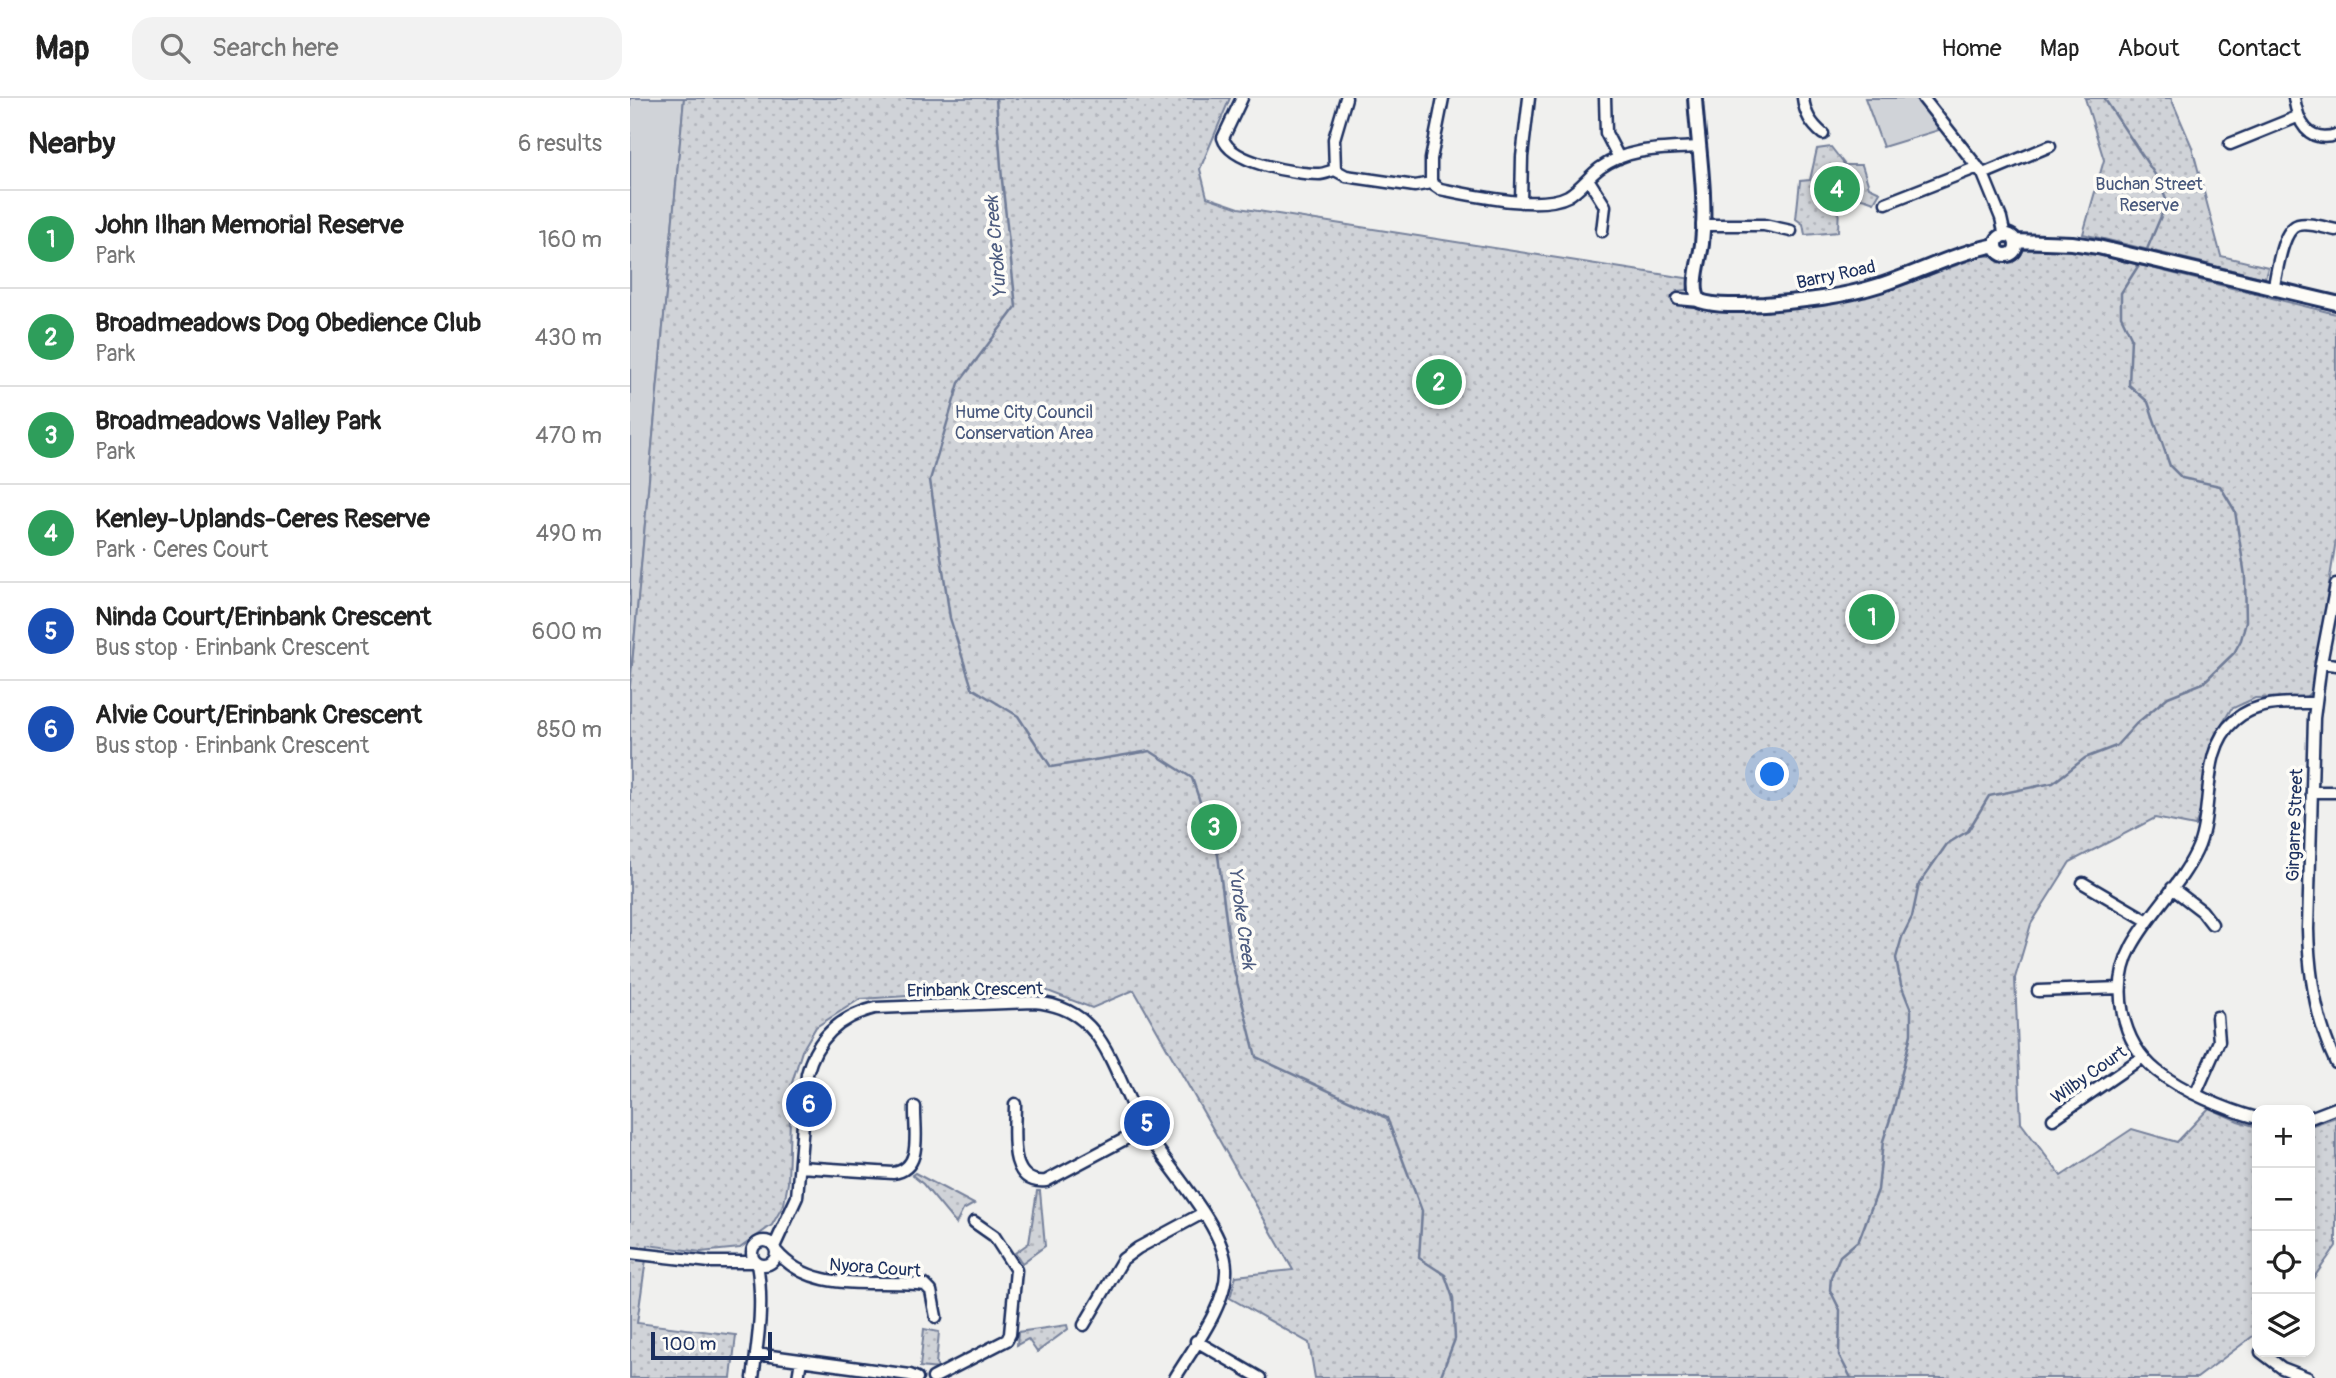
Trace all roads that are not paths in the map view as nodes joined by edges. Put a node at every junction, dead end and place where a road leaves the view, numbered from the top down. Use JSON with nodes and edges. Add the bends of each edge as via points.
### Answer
{"nodes":[{"id":1,"x":1242,"y":98,"type":"edge"},
{"id":2,"x":1346,"y":98,"type":"edge"},
{"id":3,"x":1443,"y":98,"type":"edge"},
{"id":4,"x":1530,"y":98,"type":"edge"},
{"id":5,"x":1605,"y":98,"type":"edge"},
{"id":6,"x":1695,"y":98,"type":"edge"},
{"id":7,"x":1802,"y":98,"type":"edge"},
{"id":8,"x":1923,"y":98,"type":"edge"},
{"id":9,"x":2294,"y":98,"type":"edge"},
{"id":10,"x":2297,"y":117,"type":"junction"},
{"id":11,"x":1823,"y":134,"type":"dead end"},
{"id":12,"x":2336,"y":135,"type":"edge"},
{"id":13,"x":2230,"y":144,"type":"dead end"},
{"id":14,"x":2050,"y":146,"type":"dead end"},
{"id":15,"x":1699,"y":147,"type":"junction"},
{"id":16,"x":1619,"y":158,"type":"junction"},
{"id":17,"x":1335,"y":170,"type":"junction"},
{"id":18,"x":1980,"y":171,"type":"junction"},
{"id":19,"x":1588,"y":179,"type":"junction"},
{"id":20,"x":1430,"y":183,"type":"junction"},
{"id":21,"x":1521,"y":202,"type":"junction"},
{"id":22,"x":1886,"y":202,"type":"dead end"},
{"id":23,"x":1702,"y":225,"type":"junction"},
{"id":24,"x":2336,"y":230,"type":"edge"},
{"id":25,"x":1791,"y":231,"type":"dead end"},
{"id":26,"x":1603,"y":232,"type":"dead end"},
{"id":27,"x":2005,"y":241,"type":"junction"},
{"id":28,"x":2273,"y":290,"type":"junction"},
{"id":29,"x":2288,"y":293,"type":"junction"},
{"id":30,"x":1678,"y":299,"type":"dead end"},
{"id":31,"x":1700,"y":302,"type":"junction"},
{"id":32,"x":2336,"y":303,"type":"edge"},
{"id":33,"x":2336,"y":309,"type":"edge"},
{"id":34,"x":2336,"y":585,"type":"edge"},
{"id":35,"x":2321,"y":663,"type":"junction"},
{"id":36,"x":2336,"y":665,"type":"edge"},
{"id":37,"x":2316,"y":703,"type":"junction"},
{"id":38,"x":2312,"y":792,"type":"junction"},
{"id":39,"x":2336,"y":792,"type":"edge"},
{"id":40,"x":2082,"y":883,"type":"dead end"},
{"id":41,"x":2172,"y":888,"type":"junction"},
{"id":42,"x":2148,"y":921,"type":"junction"},
{"id":43,"x":2212,"y":924,"type":"dead end"},
{"id":44,"x":2120,"y":988,"type":"junction"},
{"id":45,"x":2038,"y":991,"type":"dead end"},
{"id":46,"x":2217,"y":1017,"type":"dead end"},
{"id":47,"x":2331,"y":1037,"type":"edge"},
{"id":48,"x":2143,"y":1057,"type":"junction"},
{"id":49,"x":2336,"y":1063,"type":"edge"},
{"id":50,"x":2196,"y":1093,"type":"junction"},
{"id":51,"x":1015,"y":1104,"type":"dead end"},
{"id":52,"x":915,"y":1107,"type":"dead end"},
{"id":53,"x":2336,"y":1108,"type":"edge"},
{"id":54,"x":2252,"y":1116,"type":"edge"},
{"id":55,"x":2315,"y":1116,"type":"edge"},
{"id":56,"x":2053,"y":1119,"type":"dead end"},
{"id":57,"x":1144,"y":1129,"type":"junction"},
{"id":58,"x":800,"y":1167,"type":"junction"},
{"id":59,"x":1203,"y":1213,"type":"junction"},
{"id":60,"x":974,"y":1222,"type":"dead end"},
{"id":61,"x":785,"y":1225,"type":"junction"},
{"id":62,"x":764,"y":1241,"type":"junction"},
{"id":63,"x":775,"y":1249,"type":"junction"},
{"id":64,"x":752,"y":1250,"type":"junction"},
{"id":65,"x":630,"y":1253,"type":"edge"},
{"id":66,"x":724,"y":1261,"type":"junction"},
{"id":67,"x":763,"y":1263,"type":"junction"},
{"id":68,"x":792,"y":1267,"type":"junction"},
{"id":69,"x":936,"y":1317,"type":"dead end"},
{"id":70,"x":1084,"y":1325,"type":"dead end"},
{"id":71,"x":1196,"y":1341,"type":"junction"},
{"id":72,"x":756,"y":1354,"type":"junction"},
{"id":73,"x":2269,"y":1357,"type":"edge"},
{"id":74,"x":801,"y":1360,"type":"junction"},
{"id":75,"x":868,"y":1374,"type":"edge"},
{"id":76,"x":753,"y":1378,"type":"edge"},
{"id":77,"x":798,"y":1378,"type":"edge"},
{"id":78,"x":917,"y":1378,"type":"edge"},
{"id":79,"x":933,"y":1378,"type":"edge"},
{"id":80,"x":1175,"y":1378,"type":"edge"},
{"id":81,"x":1260,"y":1378,"type":"edge"},
{"id":82,"x":2308,"y":1378,"type":"edge"}],
"edges":[{"from":1,"to":17,"type":"street","via":[[1224,134],[1231,150],[1282,169],[1321,174]]},
{"from":2,"to":17,"type":"street","via":[[1334,139]]},
{"from":3,"to":20,"type":"street"},
{"from":4,"to":21,"type":"street"},
{"from":5,"to":16,"type":"street","via":[[1606,133]]},
{"from":6,"to":15,"type":"street"},
{"from":7,"to":11,"type":"street","via":[[1814,127]]},
{"from":8,"to":18,"type":"street"},
{"from":9,"to":10,"type":"street"},
{"from":10,"to":12,"type":"street","via":[[2319,137]]},
{"from":10,"to":13,"type":"street"},
{"from":14,"to":18,"type":"street"},
{"from":15,"to":16,"type":"street","via":[[1648,150]]},
{"from":15,"to":23,"type":"street"},
{"from":16,"to":19,"type":"street"},
{"from":17,"to":20,"type":"street","via":[[1346,176],[1415,186]]},
{"from":18,"to":22,"type":"street"},
{"from":18,"to":27,"type":"street","via":[[2001,218]]},
{"from":19,"to":21,"type":"street","via":[[1564,197]]},
{"from":19,"to":26,"type":"street","via":[[1605,206]]},
{"from":20,"to":21,"type":"street","via":[[1440,190]]},
{"from":23,"to":25,"type":"street","via":[[1764,225]]},
{"from":23,"to":31,"type":"street","via":[[1696,292]]},
{"from":24,"to":28,"type":"street","via":[[2307,225],[2290,230]]},
{"from":27,"to":28,"type":"street","name":"Barry Road","via":[[2072,243]]},
{"from":27,"to":31,"type":"street","name":"Barry Road","via":[[1843,295],[1755,304]]},
{"from":28,"to":29,"type":"street","name":"Barry Road"},
{"from":29,"to":32,"type":"street","name":"Barry Road"},
{"from":29,"to":33,"type":"street","name":"Barry Road"},
{"from":30,"to":31,"type":"street","name":"Barry Road"},
{"from":34,"to":35,"type":"street","name":"Girgarre Street"},
{"from":35,"to":36,"type":"street"},
{"from":35,"to":37,"type":"street","name":"Girgarre Street"},
{"from":37,"to":38,"type":"street","name":"Girgarre Street"},
{"from":37,"to":41,"type":"street","via":[[2261,707],[2243,714],[2227,728],[2214,754],[2199,843]]},
{"from":38,"to":39,"type":"street"},
{"from":38,"to":47,"type":"street","name":"Girgarre Street","via":[[2309,954],[2315,1002]]},
{"from":40,"to":42,"type":"street"},
{"from":41,"to":42,"type":"street"},
{"from":41,"to":43,"type":"street"},
{"from":42,"to":44,"type":"street","via":[[2131,948]]},
{"from":44,"to":45,"type":"street"},
{"from":44,"to":48,"type":"street","via":[[2124,1019]]},
{"from":46,"to":50,"type":"street","via":[[2219,1041]]},
{"from":47,"to":49,"type":"street","name":"Girgarre Street"},
{"from":48,"to":50,"type":"street","via":[[2165,1077]]},
{"from":48,"to":56,"type":"street","name":"Wilby Court"},
{"from":50,"to":54,"type":"street"},
{"from":51,"to":57,"type":"street","via":[[1016,1160],[1021,1173],[1032,1180],[1046,1181]]},
{"from":52,"to":58,"type":"street","via":[[915,1151],[906,1169],[893,1173]]},
{"from":53,"to":55,"type":"street"},
{"from":57,"to":58,"type":"street","name":"Erinbank Crescent","via":[[1100,1041],[1085,1023],[1061,1007],[1034,1002],[875,1007],[840,1023],[815,1051],[807,1074]]},
{"from":57,"to":59,"type":"street","name":"Erinbank Crescent"},
{"from":58,"to":61,"type":"street","name":"Erinbank Crescent","via":[[797,1197]]},
{"from":59,"to":70,"type":"street","via":[[1123,1259]]},
{"from":59,"to":71,"type":"street","name":"Erinbank Crescent","via":[[1223,1249],[1226,1281]]},
{"from":60,"to":79,"type":"street","via":[[994,1237],[1016,1270],[1010,1334],[1007,1340]]},
{"from":61,"to":62,"type":"street"},
{"from":61,"to":63,"type":"street","name":"Erinbank Crescent"},
{"from":62,"to":63,"type":"street","name":"Nyora Court"},
{"from":62,"to":64,"type":"street"},
{"from":63,"to":67,"type":"street","name":"Erinbank Crescent"},
{"from":63,"to":68,"type":"street","name":"Nyora Court"},
{"from":64,"to":66,"type":"street"},
{"from":64,"to":67,"type":"street"},
{"from":65,"to":66,"type":"street"},
{"from":66,"to":67,"type":"street"},
{"from":67,"to":68,"type":"street","name":"Nyora Court"},
{"from":67,"to":72,"type":"street"},
{"from":68,"to":69,"type":"street","name":"Nyora Court","via":[[824,1280],[925,1285],[931,1291]]},
{"from":71,"to":80,"type":"street","name":"Erinbank Crescent"},
{"from":71,"to":81,"type":"street"},
{"from":72,"to":74,"type":"street"},
{"from":72,"to":76,"type":"street"},
{"from":73,"to":82,"type":"street"},
{"from":74,"to":75,"type":"street"},
{"from":74,"to":77,"type":"street"},
{"from":75,"to":78,"type":"street"}]}
